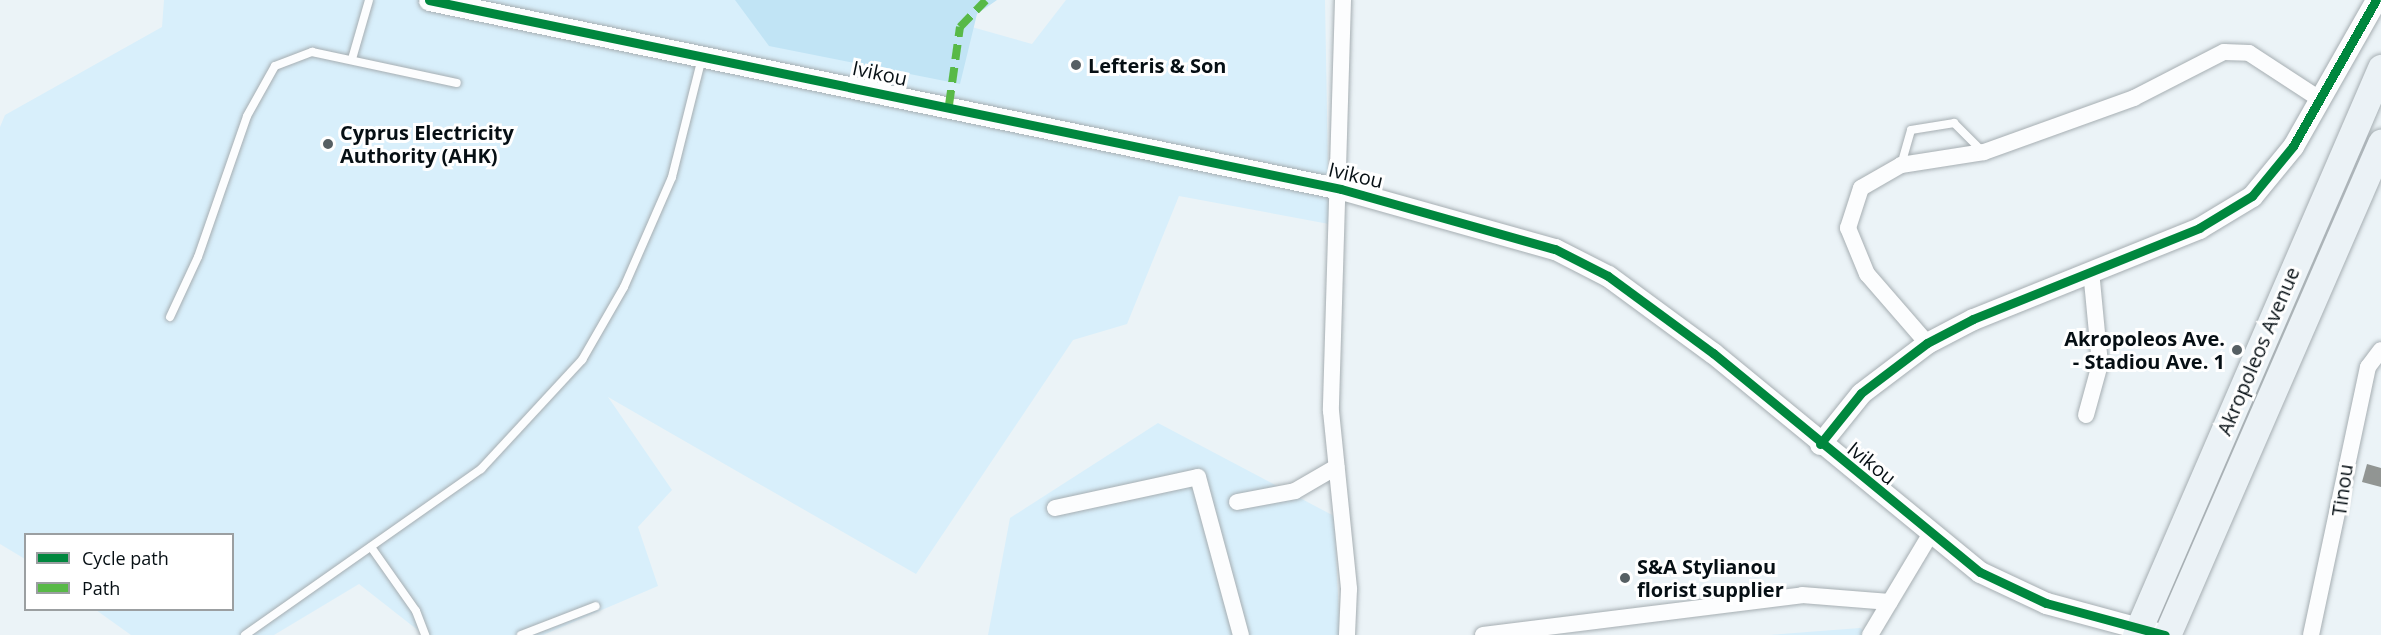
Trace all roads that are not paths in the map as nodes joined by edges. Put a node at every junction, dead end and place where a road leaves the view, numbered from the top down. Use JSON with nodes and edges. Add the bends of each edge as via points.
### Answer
{"nodes":[{"id":1,"x":369,"y":0,"type":"edge"},
{"id":2,"x":429,"y":0,"type":"edge"},
{"id":3,"x":1343,"y":0,"type":"edge"},
{"id":4,"x":2376,"y":0,"type":"edge"},
{"id":5,"x":702,"y":55,"type":"junction"},
{"id":6,"x":352,"y":58,"type":"junction"},
{"id":7,"x":2381,"y":68,"type":"edge"},
{"id":8,"x":457,"y":83,"type":"dead end"},
{"id":9,"x":2321,"y":100,"type":"junction"},
{"id":10,"x":2381,"y":143,"type":"edge"},
{"id":11,"x":1984,"y":152,"type":"junction"},
{"id":12,"x":1900,"y":165,"type":"junction"},
{"id":13,"x":1341,"y":189,"type":"junction"},
{"id":14,"x":2091,"y":271,"type":"junction"},
{"id":15,"x":170,"y":317,"type":"dead end"},
{"id":16,"x":1927,"y":343,"type":"junction"},
{"id":17,"x":2381,"y":350,"type":"edge"},
{"id":18,"x":2086,"y":415,"type":"dead end"},
{"id":19,"x":1820,"y":444,"type":"junction"},
{"id":20,"x":1336,"y":467,"type":"junction"},
{"id":21,"x":1237,"y":502,"type":"dead end"},
{"id":22,"x":1055,"y":508,"type":"dead end"},
{"id":23,"x":1930,"y":533,"type":"junction"},
{"id":24,"x":370,"y":547,"type":"junction"},
{"id":25,"x":1890,"y":602,"type":"junction"},
{"id":26,"x":596,"y":606,"type":"dead end"},
{"id":27,"x":2137,"y":632,"type":"edge"},
{"id":28,"x":245,"y":635,"type":"edge"},
{"id":29,"x":425,"y":635,"type":"edge"},
{"id":30,"x":521,"y":635,"type":"edge"},
{"id":31,"x":1240,"y":635,"type":"edge"},
{"id":32,"x":1347,"y":635,"type":"edge"},
{"id":33,"x":1483,"y":635,"type":"edge"},
{"id":34,"x":1870,"y":635,"type":"edge"},
{"id":35,"x":2166,"y":635,"type":"edge"},
{"id":36,"x":2311,"y":635,"type":"edge"}],
"edges":[{"from":1,"to":6,"type":"lane"},
{"from":2,"to":5,"type":"street","name":"Ivikou"},
{"from":3,"to":13,"type":"street"},
{"from":4,"to":9,"type":"street"},
{"from":5,"to":13,"type":"street","name":"Ivikou"},
{"from":5,"to":24,"type":"lane","via":[[672,177],[624,286],[582,360],[481,469]]},
{"from":6,"to":8,"type":"lane"},
{"from":6,"to":15,"type":"lane","via":[[297,55],[283,59],[263,80],[198,257]]},
{"from":7,"to":27,"type":"highway","name":"Akropoleos Avenue"},
{"from":9,"to":11,"type":"street","via":[[2237,50],[2134,98]]},
{"from":9,"to":14,"type":"street","via":[[2271,176],[2231,212]]},
{"from":10,"to":35,"type":"highway","name":"Akropoleos Avenue"},
{"from":11,"to":12,"type":"street"},
{"from":11,"to":12,"type":"lane","via":[[1954,123],[1911,130]]},
{"from":12,"to":16,"type":"street","via":[[1861,188],[1848,228],[1867,274]]},
{"from":13,"to":19,"type":"street","name":"Ivikou","via":[[1532,242],[1608,276],[1713,353]]},
{"from":13,"to":20,"type":"street","via":[[1331,411]]},
{"from":14,"to":16,"type":"street"},
{"from":14,"to":18,"type":"street","via":[[2100,319],[2100,364]]},
{"from":16,"to":19,"type":"street","via":[[1861,393]]},
{"from":17,"to":36,"type":"street","name":"Tinou","via":[[2368,367]]},
{"from":19,"to":23,"type":"street","name":"Ivikou"},
{"from":20,"to":21,"type":"street","via":[[1295,491]]},
{"from":20,"to":32,"type":"street","via":[[1349,589]]},
{"from":22,"to":31,"type":"street","via":[[1198,477]]},
{"from":23,"to":25,"type":"street"},
{"from":23,"to":27,"type":"street","name":"Ivikou","via":[[2012,590]]},
{"from":24,"to":28,"type":"lane"},
{"from":24,"to":29,"type":"lane","via":[[416,611]]},
{"from":25,"to":33,"type":"street","via":[[1802,595]]},
{"from":25,"to":34,"type":"street"},
{"from":26,"to":30,"type":"lane"},
{"from":27,"to":35,"type":"street","name":"Ivikou"}]}
